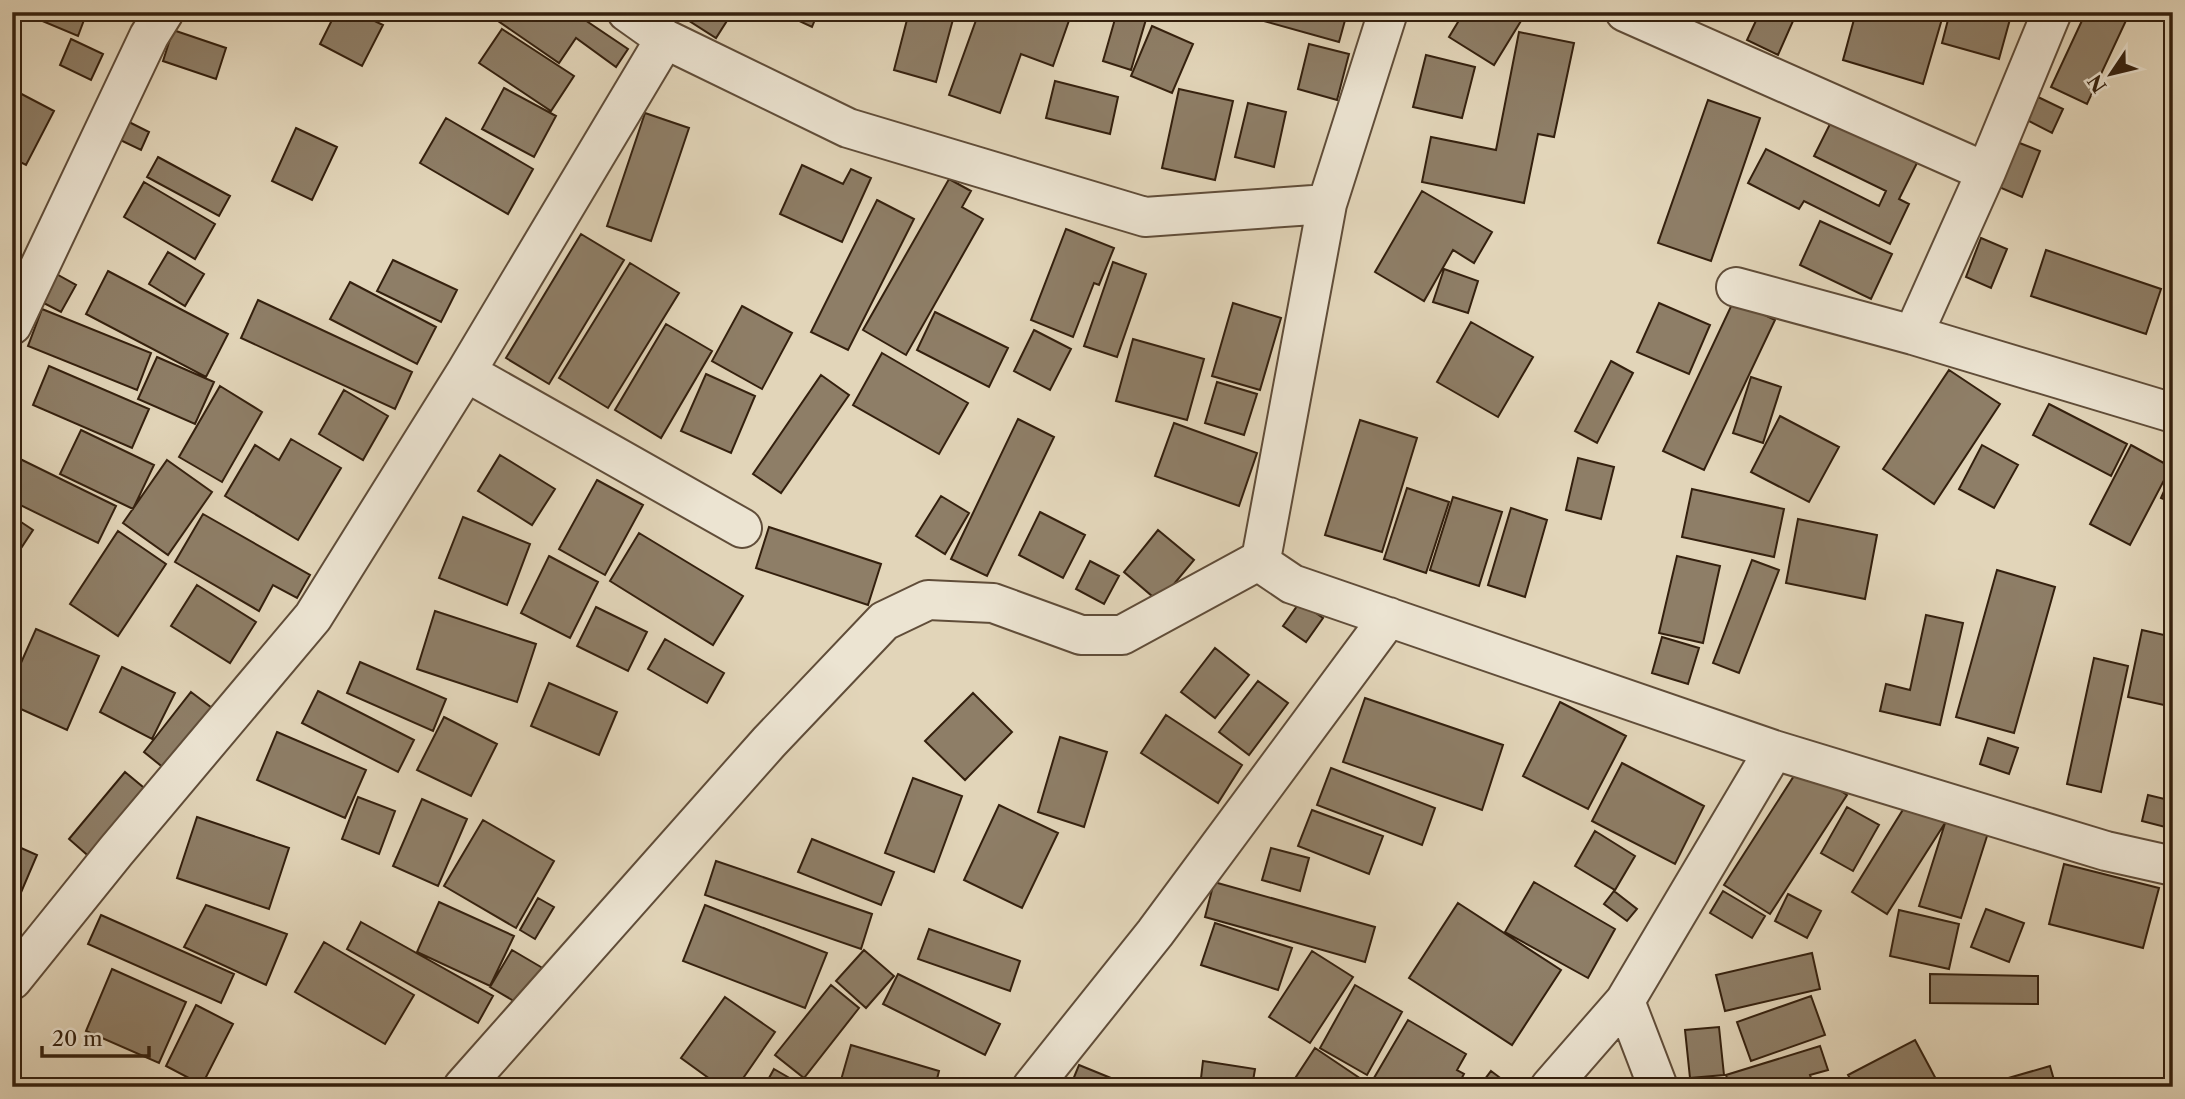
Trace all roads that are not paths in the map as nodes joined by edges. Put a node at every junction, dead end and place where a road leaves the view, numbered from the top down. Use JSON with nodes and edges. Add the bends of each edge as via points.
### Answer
{"nodes":[{"id":1,"x":164,"y":12,"type":"edge"},
{"id":2,"x":627,"y":12,"type":"edge"},
{"id":3,"x":1388,"y":12,"type":"edge"},
{"id":4,"x":1625,"y":12,"type":"edge"},
{"id":5,"x":2052,"y":12,"type":"edge"},
{"id":6,"x":665,"y":39,"type":"junction"},
{"id":7,"x":1986,"y":172,"type":"junction"},
{"id":8,"x":1327,"y":204,"type":"junction"},
{"id":9,"x":1735,"y":287,"type":"dead end"},
{"id":10,"x":12,"y":325,"type":"edge"},
{"id":11,"x":1913,"y":335,"type":"junction"},
{"id":12,"x":466,"y":372,"type":"junction"},
{"id":13,"x":2173,"y":413,"type":"edge"},
{"id":14,"x":742,"y":528,"type":"dead end"},
{"id":15,"x":1258,"y":561,"type":"junction"},
{"id":16,"x":1389,"y":617,"type":"junction"},
{"id":17,"x":1774,"y":750,"type":"junction"},
{"id":18,"x":2173,"y":866,"type":"edge"},
{"id":19,"x":12,"y":980,"type":"edge"},
{"id":20,"x":1625,"y":1001,"type":"junction"},
{"id":21,"x":463,"y":1087,"type":"edge"},
{"id":22,"x":1032,"y":1087,"type":"edge"},
{"id":23,"x":1550,"y":1087,"type":"edge"},
{"id":24,"x":1658,"y":1087,"type":"edge"}],
"edges":[{"from":1,"to":10,"type":"street"},
{"from":2,"to":6,"type":"street"},
{"from":3,"to":8,"type":"street"},
{"from":4,"to":7,"type":"street"},
{"from":5,"to":7,"type":"street"},
{"from":6,"to":8,"type":"street","via":[[848,128],[1145,217]]},
{"from":6,"to":12,"type":"street"},
{"from":7,"to":11,"type":"street"},
{"from":8,"to":15,"type":"street"},
{"from":9,"to":11,"type":"street"},
{"from":11,"to":13,"type":"street"},
{"from":12,"to":14,"type":"street"},
{"from":12,"to":19,"type":"street","via":[[313,617]]},
{"from":15,"to":16,"type":"street","via":[[1293,584]]},
{"from":15,"to":21,"type":"street","via":[[1122,635],[1081,635],[993,603],[928,600],[884,621],[769,743]]},
{"from":16,"to":17,"type":"street"},
{"from":16,"to":22,"type":"street","via":[[1155,933]]},
{"from":17,"to":18,"type":"street","via":[[2106,851]]},
{"from":17,"to":20,"type":"street"},
{"from":20,"to":23,"type":"street"},
{"from":20,"to":24,"type":"street"}]}
